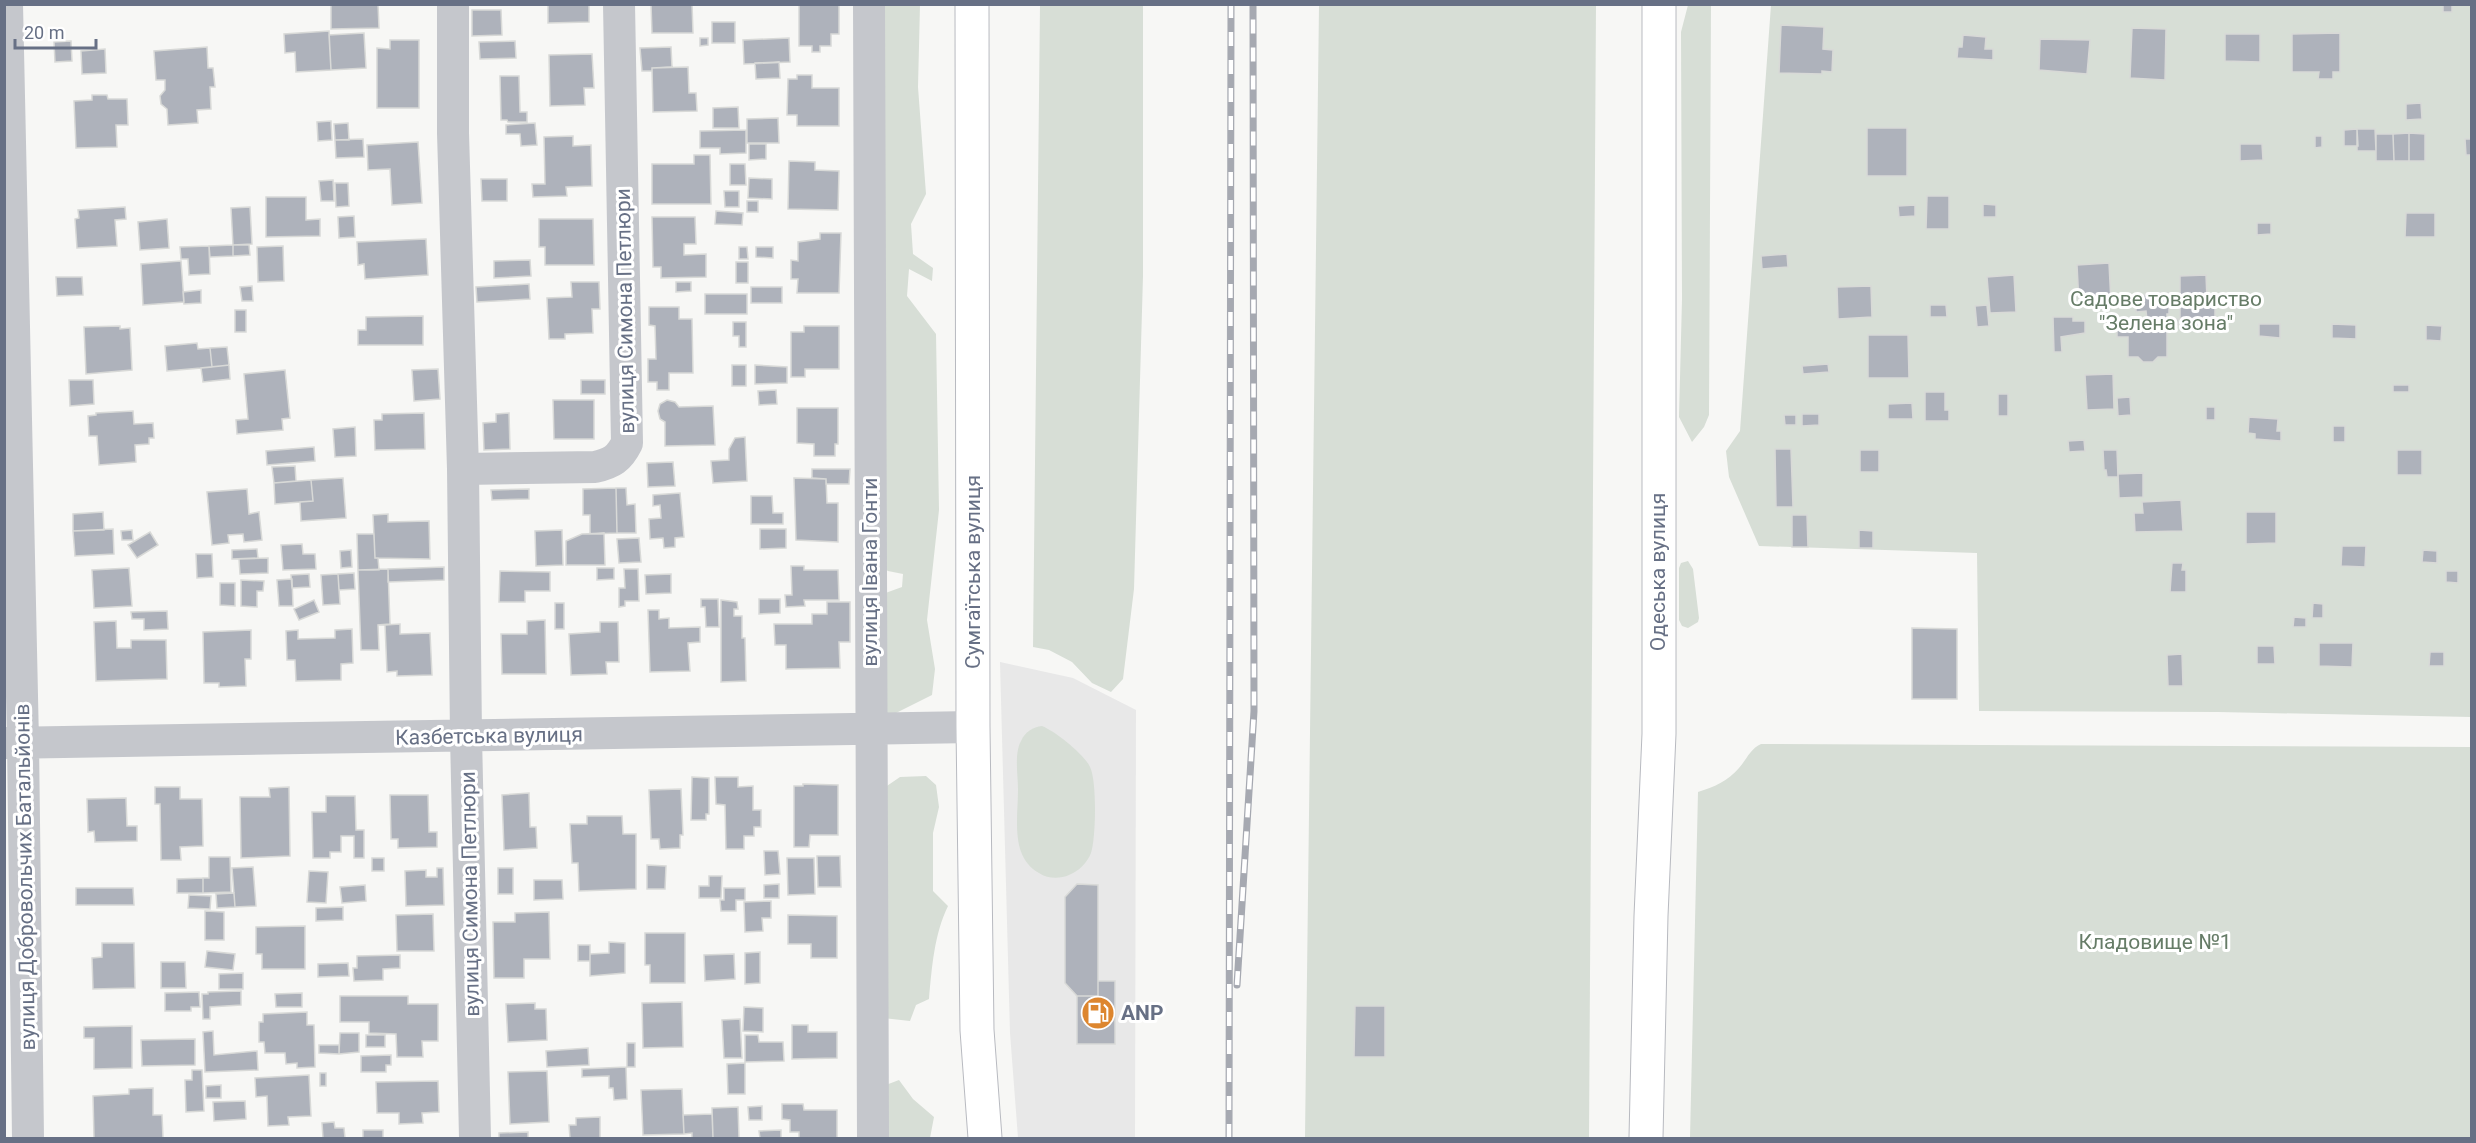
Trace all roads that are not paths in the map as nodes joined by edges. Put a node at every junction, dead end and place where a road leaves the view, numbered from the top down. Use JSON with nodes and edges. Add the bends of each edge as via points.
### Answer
{"nodes":[{"id":1,"x":8,"y":4,"type":"edge"},
{"id":2,"x":453,"y":4,"type":"edge"},
{"id":3,"x":619,"y":4,"type":"edge"},
{"id":4,"x":869,"y":4,"type":"edge"},
{"id":5,"x":972,"y":4,"type":"edge"},
{"id":6,"x":1659,"y":4,"type":"edge"},
{"id":7,"x":463,"y":469,"type":"junction"},
{"id":8,"x":973,"y":727,"type":"junction"},
{"id":9,"x":870,"y":729,"type":"junction"},
{"id":10,"x":466,"y":736,"type":"junction"},
{"id":11,"x":14,"y":742,"type":"edge"},
{"id":12,"x":28,"y":1138,"type":"edge"},
{"id":13,"x":475,"y":1138,"type":"edge"},
{"id":14,"x":873,"y":1138,"type":"edge"},
{"id":15,"x":985,"y":1138,"type":"edge"},
{"id":16,"x":1646,"y":1138,"type":"edge"}],
"edges":[{"from":1,"to":11,"type":"street","name":"вулиця Добровольчих Батальйонів"},
{"from":2,"to":7,"type":"street","name":"вулиця Симона Петлюри"},
{"from":3,"to":7,"type":"street","name":"вулиця Симона Петлюри","via":[[627,443],[621,456],[595,467]]},
{"from":4,"to":9,"type":"street","name":"вулиця Івана Гонти"},
{"from":5,"to":8,"type":"main road","name":"Сумгаїтська вулиця"},
{"from":6,"to":16,"type":"main road","name":"Одеська вулиця","via":[[1659,734]]},
{"from":7,"to":10,"type":"street","name":"вулиця Симона Петлюри"},
{"from":8,"to":9,"type":"street","name":"Казбетська вулиця"},
{"from":8,"to":15,"type":"main road","name":"Сумгаїтська вулиця","via":[[977,1030]]},
{"from":9,"to":10,"type":"street","name":"Казбетська вулиця"},
{"from":9,"to":14,"type":"street","name":"вулиця Івана Гонти"},
{"from":10,"to":11,"type":"street","name":"Казбетська вулиця"},
{"from":10,"to":13,"type":"street","name":"вулиця Симона Петлюри"},
{"from":11,"to":12,"type":"street","name":"вулиця Добровольчих Батальйонів"}]}
